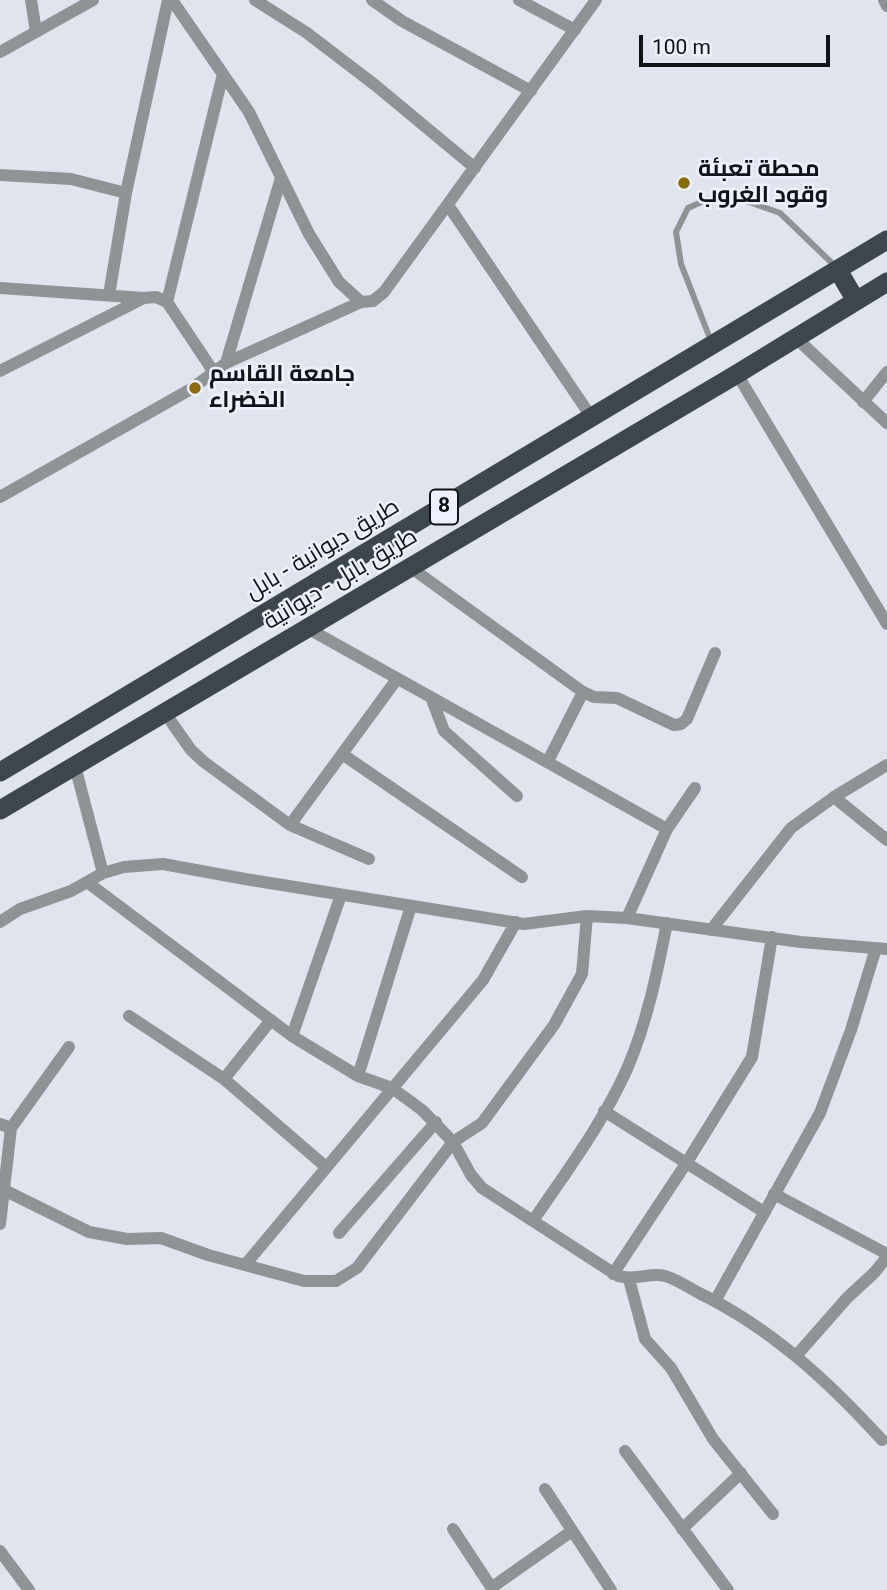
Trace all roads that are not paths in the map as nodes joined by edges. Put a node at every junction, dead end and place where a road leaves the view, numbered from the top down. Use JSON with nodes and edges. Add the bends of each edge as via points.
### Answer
{"nodes":[{"id":1,"x":31,"y":0,"type":"edge"},
{"id":2,"x":93,"y":0,"type":"edge"},
{"id":3,"x":170,"y":0,"type":"edge"},
{"id":4,"x":256,"y":0,"type":"edge"},
{"id":5,"x":372,"y":0,"type":"edge"},
{"id":6,"x":519,"y":0,"type":"edge"},
{"id":7,"x":596,"y":0,"type":"edge"},
{"id":8,"x":884,"y":0,"type":"edge"},
{"id":9,"x":887,"y":6,"type":"edge"},
{"id":10,"x":575,"y":30,"type":"junction"},
{"id":11,"x":36,"y":31,"type":"junction"},
{"id":12,"x":0,"y":52,"type":"edge"},
{"id":13,"x":223,"y":74,"type":"junction"},
{"id":14,"x":531,"y":91,"type":"junction"},
{"id":15,"x":475,"y":169,"type":"junction"},
{"id":16,"x":0,"y":175,"type":"edge"},
{"id":17,"x":281,"y":178,"type":"junction"},
{"id":18,"x":126,"y":193,"type":"junction"},
{"id":19,"x":448,"y":205,"type":"junction"},
{"id":20,"x":887,"y":240,"type":"edge"},
{"id":21,"x":838,"y":270,"type":"junction"},
{"id":22,"x":887,"y":282,"type":"edge"},
{"id":23,"x":0,"y":288,"type":"edge"},
{"id":24,"x":109,"y":295,"type":"junction"},
{"id":25,"x":144,"y":298,"type":"junction"},
{"id":26,"x":856,"y":301,"type":"junction"},
{"id":27,"x":167,"y":302,"type":"junction"},
{"id":28,"x":361,"y":302,"type":"junction"},
{"id":29,"x":796,"y":338,"type":"junction"},
{"id":30,"x":713,"y":346,"type":"junction"},
{"id":31,"x":226,"y":363,"type":"junction"},
{"id":32,"x":213,"y":371,"type":"junction"},
{"id":33,"x":0,"y":372,"type":"edge"},
{"id":34,"x":887,"y":372,"type":"edge"},
{"id":35,"x":737,"y":374,"type":"junction"},
{"id":36,"x":863,"y":402,"type":"junction"},
{"id":37,"x":592,"y":418,"type":"junction"},
{"id":38,"x":887,"y":423,"type":"edge"},
{"id":39,"x":524,"y":459,"type":"junction"},
{"id":40,"x":489,"y":480,"type":"junction"},
{"id":41,"x":540,"y":490,"type":"junction"},
{"id":42,"x":0,"y":497,"type":"edge"},
{"id":43,"x":504,"y":512,"type":"junction"},
{"id":44,"x":411,"y":567,"type":"junction"},
{"id":45,"x":887,"y":624,"type":"edge"},
{"id":46,"x":307,"y":628,"type":"junction"},
{"id":47,"x":715,"y":653,"type":"dead end"},
{"id":48,"x":397,"y":679,"type":"junction"},
{"id":49,"x":583,"y":692,"type":"junction"},
{"id":50,"x":430,"y":697,"type":"junction"},
{"id":51,"x":165,"y":713,"type":"junction"},
{"id":52,"x":342,"y":754,"type":"junction"},
{"id":53,"x":548,"y":761,"type":"junction"},
{"id":54,"x":887,"y":765,"type":"edge"},
{"id":55,"x":75,"y":766,"type":"junction"},
{"id":56,"x":3,"y":771,"type":"edge"},
{"id":57,"x":695,"y":789,"type":"dead end"},
{"id":58,"x":517,"y":796,"type":"dead end"},
{"id":59,"x":834,"y":797,"type":"junction"},
{"id":60,"x":14,"y":802,"type":"edge"},
{"id":61,"x":290,"y":825,"type":"junction"},
{"id":62,"x":667,"y":828,"type":"junction"},
{"id":63,"x":887,"y":840,"type":"edge"},
{"id":64,"x":369,"y":859,"type":"dead end"},
{"id":65,"x":103,"y":873,"type":"junction"},
{"id":66,"x":522,"y":877,"type":"dead end"},
{"id":67,"x":87,"y":882,"type":"junction"},
{"id":68,"x":341,"y":895,"type":"junction"},
{"id":69,"x":411,"y":906,"type":"junction"},
{"id":70,"x":587,"y":916,"type":"junction"},
{"id":71,"x":627,"y":918,"type":"junction"},
{"id":72,"x":0,"y":922,"type":"edge"},
{"id":73,"x":516,"y":922,"type":"junction"},
{"id":74,"x":667,"y":923,"type":"junction"},
{"id":75,"x":711,"y":930,"type":"junction"},
{"id":76,"x":772,"y":937,"type":"junction"},
{"id":77,"x":882,"y":948,"type":"edge"},
{"id":78,"x":129,"y":1016,"type":"dead end"},
{"id":79,"x":271,"y":1020,"type":"junction"},
{"id":80,"x":292,"y":1036,"type":"junction"},
{"id":81,"x":69,"y":1047,"type":"dead end"},
{"id":82,"x":358,"y":1076,"type":"junction"},
{"id":83,"x":224,"y":1079,"type":"junction"},
{"id":84,"x":392,"y":1088,"type":"junction"},
{"id":85,"x":604,"y":1111,"type":"junction"},
{"id":86,"x":436,"y":1122,"type":"junction"},
{"id":87,"x":6,"y":1126,"type":"edge"},
{"id":88,"x":453,"y":1142,"type":"junction"},
{"id":89,"x":687,"y":1162,"type":"junction"},
{"id":90,"x":326,"y":1167,"type":"junction"},
{"id":91,"x":4,"y":1190,"type":"junction"},
{"id":92,"x":774,"y":1194,"type":"junction"},
{"id":93,"x":764,"y":1212,"type":"junction"},
{"id":94,"x":533,"y":1222,"type":"junction"},
{"id":95,"x":0,"y":1224,"type":"edge"},
{"id":96,"x":339,"y":1233,"type":"dead end"},
{"id":97,"x":887,"y":1255,"type":"edge"},
{"id":98,"x":245,"y":1265,"type":"junction"},
{"id":99,"x":613,"y":1274,"type":"junction"},
{"id":100,"x":629,"y":1279,"type":"junction"},
{"id":101,"x":715,"y":1301,"type":"junction"},
{"id":102,"x":796,"y":1356,"type":"junction"},
{"id":103,"x":882,"y":1440,"type":"dead end"},
{"id":104,"x":625,"y":1451,"type":"dead end"},
{"id":105,"x":741,"y":1474,"type":"junction"},
{"id":106,"x":545,"y":1489,"type":"dead end"},
{"id":107,"x":773,"y":1514,"type":"dead end"},
{"id":108,"x":453,"y":1529,"type":"dead end"},
{"id":109,"x":682,"y":1529,"type":"junction"},
{"id":110,"x":572,"y":1531,"type":"junction"},
{"id":111,"x":0,"y":1551,"type":"edge"},
{"id":112,"x":492,"y":1589,"type":"edge"},
{"id":113,"x":29,"y":1590,"type":"edge"},
{"id":114,"x":611,"y":1590,"type":"edge"},
{"id":115,"x":728,"y":1590,"type":"edge"}],
"edges":[{"from":1,"to":11,"type":"street"},
{"from":2,"to":11,"type":"street"},
{"from":3,"to":13,"type":"street"},
{"from":3,"to":18,"type":"street"},
{"from":4,"to":15,"type":"street","via":[[375,85]]},
{"from":5,"to":14,"type":"street","via":[[401,21]]},
{"from":6,"to":10,"type":"street"},
{"from":7,"to":10,"type":"street"},
{"from":8,"to":9,"type":"street"},
{"from":10,"to":14,"type":"street"},
{"from":11,"to":12,"type":"street"},
{"from":13,"to":17,"type":"street","via":[[249,112]]},
{"from":13,"to":27,"type":"street"},
{"from":14,"to":15,"type":"street"},
{"from":15,"to":19,"type":"street"},
{"from":16,"to":18,"type":"street","via":[[71,179]]},
{"from":17,"to":28,"type":"street","via":[[331,270]]},
{"from":17,"to":31,"type":"street"},
{"from":18,"to":24,"type":"street"},
{"from":19,"to":28,"type":"street","via":[[384,292],[373,301]]},
{"from":19,"to":37,"type":"street"},
{"from":20,"to":21,"type":"highway","name":"طريق ديوانية - بابل","number":"8"},
{"from":21,"to":26,"type":"highway"},
{"from":21,"to":30,"type":"highway","name":"طريق ديوانية - بابل","number":"8"},
{"from":21,"to":30,"type":"lane","via":[[780,212],[732,196],[688,208],[676,232],[681,264]]},
{"from":22,"to":26,"type":"highway","name":"طريق بابل - ديوانية","number":"8"},
{"from":23,"to":24,"type":"street"},
{"from":24,"to":25,"type":"street"},
{"from":25,"to":27,"type":"street"},
{"from":25,"to":33,"type":"street"},
{"from":26,"to":29,"type":"highway","name":"طريق بابل - ديوانية","number":"8"},
{"from":27,"to":32,"type":"street"},
{"from":28,"to":31,"type":"street"},
{"from":29,"to":35,"type":"highway","name":"طريق بابل - ديوانية","number":"8"},
{"from":29,"to":36,"type":"street"},
{"from":30,"to":37,"type":"highway","name":"طريق ديوانية - بابل","number":"8"},
{"from":31,"to":32,"type":"street"},
{"from":32,"to":42,"type":"street","via":[[191,389]]},
{"from":34,"to":36,"type":"street"},
{"from":35,"to":41,"type":"highway","name":"طريق بابل - ديوانية","number":"8"},
{"from":35,"to":45,"type":"street"},
{"from":36,"to":38,"type":"street"},
{"from":37,"to":39,"type":"highway","name":"طريق ديوانية - بابل","number":"8"},
{"from":39,"to":40,"type":"highway","name":"طريق ديوانية - بابل","number":"8"},
{"from":39,"to":41,"type":"highway","via":[[522,481]]},
{"from":40,"to":43,"type":"highway","via":[[507,491]]},
{"from":40,"to":56,"type":"highway","name":"طريق ديوانية - بابل","number":"8"},
{"from":41,"to":43,"type":"highway","name":"طريق بابل - ديوانية","number":"8"},
{"from":43,"to":44,"type":"highway","name":"طريق بابل - ديوانية","number":"8"},
{"from":44,"to":46,"type":"highway","name":"طريق بابل - ديوانية","number":"8"},
{"from":44,"to":49,"type":"street"},
{"from":46,"to":48,"type":"street"},
{"from":46,"to":51,"type":"highway","name":"طريق بابل - ديوانية","number":"8"},
{"from":47,"to":49,"type":"street","via":[[681,724],[674,725],[617,698]]},
{"from":48,"to":50,"type":"street"},
{"from":48,"to":52,"type":"street"},
{"from":49,"to":53,"type":"street"},
{"from":50,"to":53,"type":"street"},
{"from":50,"to":58,"type":"street","via":[[444,731]]},
{"from":51,"to":55,"type":"highway","name":"طريق بابل - ديوانية","number":"8"},
{"from":51,"to":61,"type":"street","via":[[204,762]]},
{"from":52,"to":61,"type":"street"},
{"from":52,"to":66,"type":"street"},
{"from":53,"to":62,"type":"street"},
{"from":54,"to":59,"type":"street"},
{"from":55,"to":60,"type":"highway","name":"طريق بابل - ديوانية","number":"8"},
{"from":55,"to":65,"type":"street"},
{"from":56,"to":60,"type":"highway","via":[[7,797]]},
{"from":57,"to":62,"type":"street"},
{"from":59,"to":63,"type":"street"},
{"from":59,"to":75,"type":"street","via":[[791,828]]},
{"from":61,"to":64,"type":"street"},
{"from":62,"to":71,"type":"street"},
{"from":65,"to":67,"type":"street"},
{"from":65,"to":68,"type":"street","via":[[163,864]]},
{"from":67,"to":72,"type":"street"},
{"from":67,"to":79,"type":"street"},
{"from":68,"to":69,"type":"street"},
{"from":68,"to":80,"type":"street"},
{"from":69,"to":73,"type":"street"},
{"from":69,"to":82,"type":"street"},
{"from":70,"to":71,"type":"street"},
{"from":70,"to":73,"type":"street"},
{"from":70,"to":88,"type":"street","via":[[582,974],[554,1025],[482,1123]]},
{"from":71,"to":74,"type":"street"},
{"from":73,"to":84,"type":"street","via":[[483,980]]},
{"from":74,"to":75,"type":"street"},
{"from":74,"to":85,"type":"street","via":[[652,1000],[626,1070]]},
{"from":75,"to":76,"type":"street"},
{"from":76,"to":77,"type":"street"},
{"from":76,"to":89,"type":"street","via":[[752,1057]]},
{"from":77,"to":92,"type":"street","via":[[820,1113]]},
{"from":78,"to":83,"type":"street"},
{"from":79,"to":80,"type":"street"},
{"from":79,"to":83,"type":"street"},
{"from":80,"to":82,"type":"street"},
{"from":81,"to":87,"type":"street"},
{"from":82,"to":84,"type":"street"},
{"from":83,"to":90,"type":"street"},
{"from":84,"to":86,"type":"street"},
{"from":84,"to":90,"type":"street"},
{"from":85,"to":89,"type":"street"},
{"from":85,"to":94,"type":"street"},
{"from":86,"to":88,"type":"street"},
{"from":86,"to":96,"type":"street"},
{"from":87,"to":91,"type":"street"},
{"from":88,"to":94,"type":"street","via":[[481,1188]]},
{"from":88,"to":98,"type":"street","via":[[357,1268],[336,1281],[304,1281]]},
{"from":89,"to":93,"type":"street"},
{"from":89,"to":99,"type":"street"},
{"from":90,"to":98,"type":"street"},
{"from":91,"to":95,"type":"street"},
{"from":91,"to":98,"type":"street","via":[[89,1232],[127,1239],[161,1238]]},
{"from":92,"to":93,"type":"street"},
{"from":92,"to":97,"type":"street"},
{"from":93,"to":101,"type":"street"},
{"from":94,"to":99,"type":"street"},
{"from":97,"to":102,"type":"street"},
{"from":99,"to":100,"type":"street"},
{"from":100,"to":101,"type":"street","via":[[666,1276]]},
{"from":100,"to":105,"type":"street","via":[[645,1339],[671,1368],[713,1439]]},
{"from":101,"to":102,"type":"street"},
{"from":102,"to":103,"type":"street","via":[[837,1390]]},
{"from":104,"to":109,"type":"street"},
{"from":105,"to":107,"type":"street"},
{"from":105,"to":109,"type":"street"},
{"from":106,"to":110,"type":"street"},
{"from":108,"to":112,"type":"street"},
{"from":109,"to":115,"type":"street"},
{"from":110,"to":112,"type":"street"},
{"from":110,"to":114,"type":"street"},
{"from":111,"to":113,"type":"street"}]}
